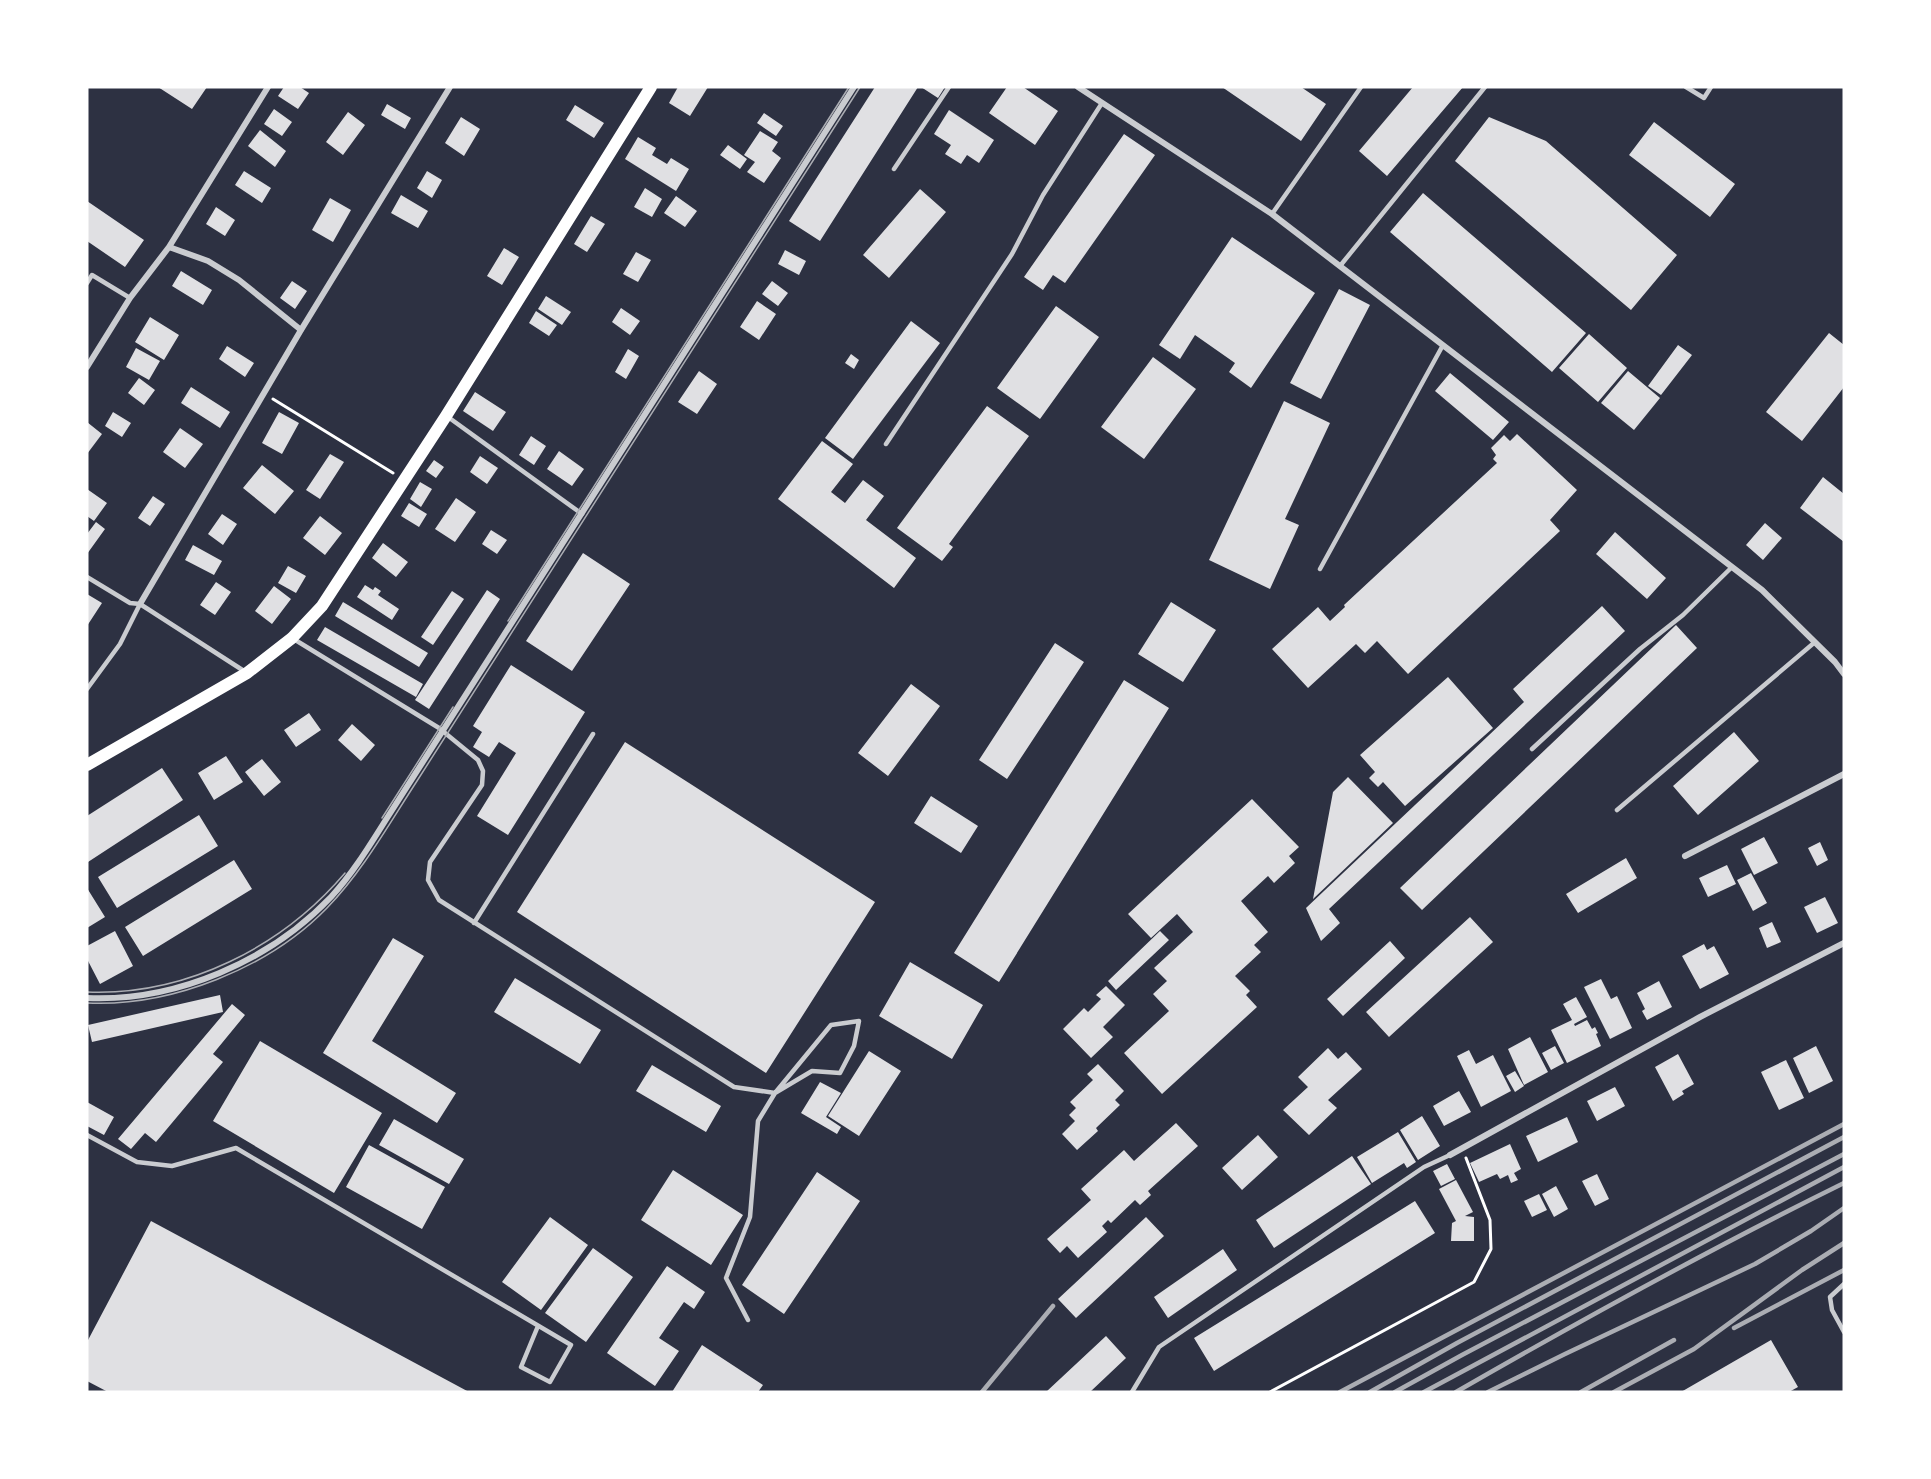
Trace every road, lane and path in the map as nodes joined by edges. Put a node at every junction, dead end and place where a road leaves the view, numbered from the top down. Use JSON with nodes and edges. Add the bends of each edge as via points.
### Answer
{"nodes":[{"id":1,"x":268,"y":87,"type":"edge"},
{"id":2,"x":450,"y":87,"type":"edge"},
{"id":3,"x":651,"y":87,"type":"edge"},
{"id":4,"x":854,"y":87,"type":"edge"},
{"id":5,"x":950,"y":87,"type":"edge"},
{"id":6,"x":1078,"y":87,"type":"edge"},
{"id":7,"x":1361,"y":87,"type":"edge"},
{"id":8,"x":1485,"y":87,"type":"edge"},
{"id":9,"x":1686,"y":87,"type":"edge"},
{"id":10,"x":1711,"y":87,"type":"edge"},
{"id":11,"x":1102,"y":103,"type":"junction"},
{"id":12,"x":894,"y":169,"type":"dead end"},
{"id":13,"x":1272,"y":214,"type":"junction"},
{"id":14,"x":169,"y":247,"type":"junction"},
{"id":15,"x":1340,"y":266,"type":"junction"},
{"id":16,"x":87,"y":283,"type":"edge"},
{"id":17,"x":130,"y":298,"type":"junction"},
{"id":18,"x":302,"y":330,"type":"junction"},
{"id":19,"x":1443,"y":345,"type":"junction"},
{"id":20,"x":87,"y":367,"type":"edge"},
{"id":21,"x":264,"y":394,"type":"junction"},
{"id":22,"x":446,"y":416,"type":"junction"},
{"id":23,"x":886,"y":444,"type":"dead end"},
{"id":24,"x":404,"y":480,"type":"junction"},
{"id":25,"x":582,"y":514,"type":"junction"},
{"id":26,"x":1732,"y":567,"type":"junction"},
{"id":27,"x":1320,"y":569,"type":"dead end"},
{"id":28,"x":87,"y":577,"type":"edge"},
{"id":29,"x":140,"y":604,"type":"junction"},
{"id":30,"x":292,"y":638,"type":"junction"},
{"id":31,"x":1815,"y":642,"type":"junction"},
{"id":32,"x":247,"y":673,"type":"junction"},
{"id":33,"x":1844,"y":674,"type":"edge"},
{"id":34,"x":87,"y":689,"type":"edge"},
{"id":35,"x":443,"y":731,"type":"junction"},
{"id":36,"x":593,"y":734,"type":"dead end"},
{"id":37,"x":1532,"y":749,"type":"dead end"},
{"id":38,"x":87,"y":765,"type":"edge"},
{"id":39,"x":1844,"y":774,"type":"edge"},
{"id":40,"x":1617,"y":810,"type":"dead end"},
{"id":41,"x":1685,"y":856,"type":"dead end"},
{"id":42,"x":474,"y":923,"type":"junction"},
{"id":43,"x":1844,"y":943,"type":"edge"},
{"id":44,"x":87,"y":998,"type":"edge"},
{"id":45,"x":775,"y":1093,"type":"junction"},
{"id":46,"x":87,"y":1135,"type":"edge"},
{"id":47,"x":1462,"y":1148,"type":"junction"},
{"id":48,"x":1450,"y":1155,"type":"joint"},
{"id":49,"x":1844,"y":1284,"type":"edge"},
{"id":50,"x":748,"y":1320,"type":"dead end"},
{"id":51,"x":538,"y":1326,"type":"junction"},
{"id":52,"x":1844,"y":1332,"type":"edge"},
{"id":53,"x":1132,"y":1392,"type":"edge"},
{"id":54,"x":1270,"y":1392,"type":"edge"}],
"edges":[{"from":1,"to":14,"type":"street"},
{"from":2,"to":18,"type":"street"},
{"from":3,"to":22,"type":"main road"},
{"from":4,"to":25,"type":"street"},
{"from":5,"to":12,"type":"lane"},
{"from":6,"to":11,"type":"street"},
{"from":7,"to":13,"type":"lane"},
{"from":8,"to":15,"type":"lane"},
{"from":9,"to":10,"type":"lane","via":[[1704,98]]},
{"from":11,"to":13,"type":"street"},
{"from":11,"to":23,"type":"lane","via":[[1043,195],[1012,254]]},
{"from":13,"to":15,"type":"street"},
{"from":14,"to":17,"type":"street"},
{"from":14,"to":18,"type":"street","via":[[208,261],[239,280]]},
{"from":15,"to":19,"type":"street"},
{"from":16,"to":17,"type":"lane","via":[[92,275]]},
{"from":17,"to":20,"type":"street"},
{"from":18,"to":21,"type":"street"},
{"from":19,"to":26,"type":"street"},
{"from":19,"to":27,"type":"lane"},
{"from":21,"to":24,"type":"path"},
{"from":21,"to":29,"type":"street"},
{"from":22,"to":24,"type":"main road"},
{"from":22,"to":25,"type":"lane"},
{"from":24,"to":30,"type":"main road","via":[[334,590]]},
{"from":25,"to":35,"type":"street"},
{"from":26,"to":31,"type":"street","via":[[1762,590]]},
{"from":26,"to":37,"type":"lane"},
{"from":28,"to":29,"type":"lane","via":[[130,603]]},
{"from":29,"to":32,"type":"lane"},
{"from":29,"to":34,"type":"lane","via":[[120,644]]},
{"from":30,"to":32,"type":"main road"},
{"from":30,"to":35,"type":"lane"},
{"from":31,"to":33,"type":"street"},
{"from":31,"to":40,"type":"lane"},
{"from":32,"to":38,"type":"main road"},
{"from":35,"to":42,"type":"lane","via":[[478,760],[483,771],[482,785],[430,862],[428,880],[439,900]]},
{"from":35,"to":44,"type":"street","via":[[344,882],[289,934],[235,966],[195,981],[134,995]]},
{"from":36,"to":42,"type":"lane"},
{"from":39,"to":41,"type":"street"},
{"from":42,"to":45,"type":"lane","via":[[734,1087]]},
{"from":43,"to":47,"type":"street"},
{"from":45,"to":45,"type":"lane","via":[[831,1024],[860,1021],[854,1046],[840,1073],[812,1071]]},
{"from":45,"to":50,"type":"lane","via":[[758,1121],[750,1217],[726,1278]]},
{"from":46,"to":51,"type":"lane","via":[[137,1162],[172,1166],[236,1148]]},
{"from":47,"to":48,"type":"street"},
{"from":47,"to":54,"type":"path","via":[[1490,1220],[1491,1249],[1474,1282]]},
{"from":48,"to":53,"type":"lane","via":[[1424,1167],[1159,1347]]},
{"from":49,"to":52,"type":"lane","via":[[1830,1297]]},
{"from":51,"to":51,"type":"lane","via":[[521,1367],[550,1382],[571,1345]]}]}
